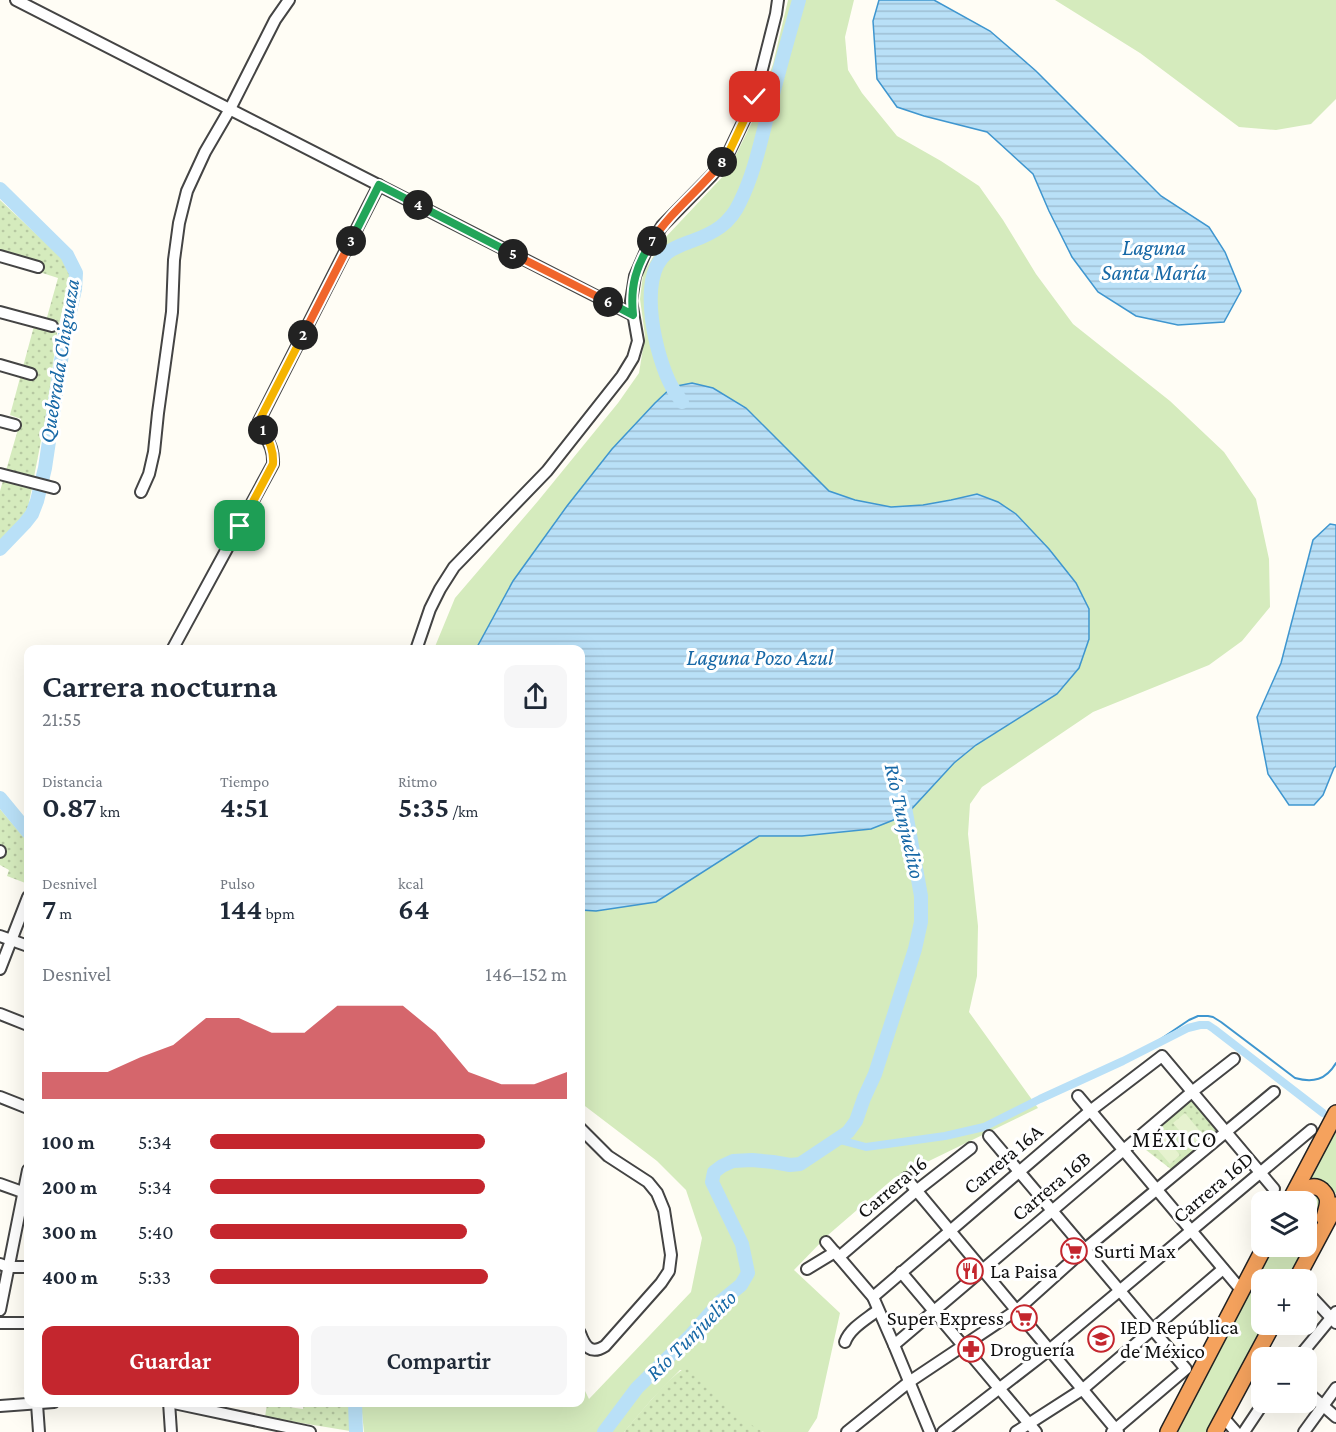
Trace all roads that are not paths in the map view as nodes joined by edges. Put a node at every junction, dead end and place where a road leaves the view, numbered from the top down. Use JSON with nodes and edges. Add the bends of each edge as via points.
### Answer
{"nodes":[{"id":1,"x":16,"y":0,"type":"edge"},
{"id":2,"x":289,"y":0,"type":"edge"},
{"id":3,"x":778,"y":0,"type":"edge"},
{"id":4,"x":230,"y":109,"type":"junction"},
{"id":5,"x":379,"y":185,"type":"junction"},
{"id":6,"x":0,"y":258,"type":"edge"},
{"id":7,"x":38,"y":267,"type":"dead end"},
{"id":8,"x":0,"y":312,"type":"edge"},
{"id":9,"x":633,"y":315,"type":"junction"},
{"id":10,"x":52,"y":326,"type":"dead end"},
{"id":11,"x":0,"y":365,"type":"edge"},
{"id":12,"x":31,"y":374,"type":"dead end"},
{"id":13,"x":0,"y":421,"type":"edge"},
{"id":14,"x":15,"y":425,"type":"dead end"},
{"id":15,"x":0,"y":474,"type":"edge"},
{"id":16,"x":52,"y":488,"type":"dead end"},
{"id":17,"x":141,"y":492,"type":"dead end"},
{"id":18,"x":175,"y":645,"type":"edge"},
{"id":19,"x":418,"y":645,"type":"edge"},
{"id":20,"x":24,"y":907,"type":"edge"},
{"id":21,"x":0,"y":936,"type":"edge"},
{"id":22,"x":11,"y":940,"type":"junction"},
{"id":23,"x":24,"y":945,"type":"edge"},
{"id":24,"x":0,"y":969,"type":"edge"},
{"id":25,"x":0,"y":1014,"type":"edge"},
{"id":26,"x":24,"y":1023,"type":"edge"},
{"id":27,"x":1234,"y":1059,"type":"dead end"},
{"id":28,"x":1193,"y":1091,"type":"junction"},
{"id":29,"x":1274,"y":1092,"type":"dead end"},
{"id":30,"x":1078,"y":1096,"type":"dead end"},
{"id":31,"x":0,"y":1097,"type":"edge"},
{"id":32,"x":24,"y":1106,"type":"edge"},
{"id":33,"x":1090,"y":1112,"type":"junction"},
{"id":34,"x":1336,"y":1113,"type":"edge"},
{"id":35,"x":1311,"y":1130,"type":"dead end"},
{"id":36,"x":1226,"y":1131,"type":"junction"},
{"id":37,"x":585,"y":1133,"type":"edge"},
{"id":38,"x":989,"y":1136,"type":"dead end"},
{"id":39,"x":971,"y":1148,"type":"dead end"},
{"id":40,"x":1123,"y":1151,"type":"junction"},
{"id":41,"x":1020,"y":1171,"type":"junction"},
{"id":42,"x":1260,"y":1172,"type":"junction"},
{"id":43,"x":906,"y":1178,"type":"dead end"},
{"id":44,"x":0,"y":1184,"type":"edge"},
{"id":45,"x":1274,"y":1189,"type":"dead end"},
{"id":46,"x":1156,"y":1190,"type":"junction"},
{"id":47,"x":916,"y":1191,"type":"junction"},
{"id":48,"x":1294,"y":1191,"type":"edge"},
{"id":49,"x":1303,"y":1191,"type":"edge"},
{"id":50,"x":24,"y":1193,"type":"edge"},
{"id":51,"x":24,"y":1200,"type":"edge"},
{"id":52,"x":1053,"y":1210,"type":"junction"},
{"id":53,"x":1334,"y":1213,"type":"edge"},
{"id":54,"x":950,"y":1231,"type":"junction"},
{"id":55,"x":1191,"y":1231,"type":"junction"},
{"id":56,"x":1321,"y":1232,"type":"junction"},
{"id":57,"x":826,"y":1242,"type":"dead end"},
{"id":58,"x":1085,"y":1249,"type":"junction"},
{"id":59,"x":837,"y":1254,"type":"junction"},
{"id":60,"x":1259,"y":1257,"type":"edge"},
{"id":61,"x":4,"y":1265,"type":"edge"},
{"id":62,"x":24,"y":1267,"type":"edge"},
{"id":63,"x":807,"y":1269,"type":"dead end"},
{"id":64,"x":1223,"y":1269,"type":"junction"},
{"id":65,"x":1302,"y":1269,"type":"edge"},
{"id":66,"x":983,"y":1270,"type":"junction"},
{"id":67,"x":902,"y":1272,"type":"junction"},
{"id":68,"x":1120,"y":1290,"type":"junction"},
{"id":69,"x":1242,"y":1291,"type":"junction"},
{"id":70,"x":873,"y":1297,"type":"junction"},
{"id":71,"x":1317,"y":1302,"type":"edge"},
{"id":72,"x":0,"y":1310,"type":"edge"},
{"id":73,"x":878,"y":1310,"type":"junction"},
{"id":74,"x":1017,"y":1310,"type":"junction"},
{"id":75,"x":934,"y":1311,"type":"junction"},
{"id":76,"x":1334,"y":1318,"type":"edge"},
{"id":77,"x":0,"y":1323,"type":"edge"},
{"id":78,"x":24,"y":1323,"type":"edge"},
{"id":79,"x":1153,"y":1329,"type":"junction"},
{"id":80,"x":845,"y":1342,"type":"dead end"},
{"id":81,"x":585,"y":1344,"type":"edge"},
{"id":82,"x":894,"y":1345,"type":"junction"},
{"id":83,"x":963,"y":1346,"type":"junction"},
{"id":84,"x":1308,"y":1347,"type":"edge"},
{"id":85,"x":1049,"y":1350,"type":"junction"},
{"id":86,"x":1251,"y":1373,"type":"edge"},
{"id":87,"x":909,"y":1382,"type":"junction"},
{"id":88,"x":1336,"y":1388,"type":"edge"},
{"id":89,"x":999,"y":1389,"type":"junction"},
{"id":90,"x":1083,"y":1389,"type":"junction"},
{"id":91,"x":1317,"y":1401,"type":"edge"},
{"id":92,"x":24,"y":1405,"type":"edge"},
{"id":93,"x":0,"y":1406,"type":"edge"},
{"id":94,"x":1323,"y":1406,"type":"junction"},
{"id":95,"x":38,"y":1407,"type":"edge"},
{"id":96,"x":169,"y":1407,"type":"edge"},
{"id":97,"x":188,"y":1407,"type":"edge"},
{"id":98,"x":1257,"y":1413,"type":"edge"},
{"id":99,"x":1223,"y":1417,"type":"junction"},
{"id":100,"x":1336,"y":1417,"type":"edge"},
{"id":101,"x":265,"y":1427,"type":"edge"},
{"id":102,"x":1032,"y":1428,"type":"edge"},
{"id":103,"x":1116,"y":1431,"type":"edge"},
{"id":104,"x":39,"y":1432,"type":"edge"},
{"id":105,"x":171,"y":1432,"type":"edge"},
{"id":106,"x":310,"y":1432,"type":"edge"},
{"id":107,"x":847,"y":1432,"type":"edge"},
{"id":108,"x":930,"y":1432,"type":"edge"},
{"id":109,"x":944,"y":1432,"type":"edge"},
{"id":110,"x":1016,"y":1432,"type":"edge"},
{"id":111,"x":1168,"y":1432,"type":"edge"},
{"id":112,"x":1215,"y":1432,"type":"edge"},
{"id":113,"x":1236,"y":1432,"type":"edge"},
{"id":114,"x":1244,"y":1432,"type":"edge"},
{"id":115,"x":1304,"y":1432,"type":"edge"}],
"edges":[{"from":1,"to":4,"type":"street"},
{"from":2,"to":4,"type":"street"},
{"from":3,"to":9,"type":"street","via":[[755,97],[728,154],[662,226],[646,250],[635,276]]},
{"from":4,"to":5,"type":"street"},
{"from":4,"to":17,"type":"street","via":[[187,191],[179,223],[154,452]]},
{"from":5,"to":9,"type":"street"},
{"from":5,"to":18,"type":"street","via":[[259,421],[274,454],[273,464]]},
{"from":6,"to":7,"type":"street"},
{"from":8,"to":10,"type":"street"},
{"from":9,"to":19,"type":"street","via":[[638,341],[622,376],[546,471],[454,567],[430,609]]},
{"from":11,"to":12,"type":"street"},
{"from":13,"to":14,"type":"street"},
{"from":15,"to":16,"type":"street"},
{"from":20,"to":22,"type":"street"},
{"from":21,"to":22,"type":"street"},
{"from":22,"to":23,"type":"street"},
{"from":22,"to":24,"type":"street"},
{"from":25,"to":26,"type":"street"},
{"from":27,"to":28,"type":"street","name":"Carrera 16B"},
{"from":28,"to":33,"type":"street","name":"Carrera 16A","via":[[1162,1056]]},
{"from":28,"to":36,"type":"street"},
{"from":28,"to":40,"type":"street","name":"Carrera 16B"},
{"from":29,"to":36,"type":"street"},
{"from":30,"to":33,"type":"street"},
{"from":31,"to":32,"type":"street"},
{"from":33,"to":40,"type":"street"},
{"from":33,"to":41,"type":"street","name":"Carrera 16A"},
{"from":34,"to":48,"type":"highway"},
{"from":35,"to":42,"type":"street","name":"Carrera 16D"},
{"from":36,"to":42,"type":"street"},
{"from":36,"to":46,"type":"street"},
{"from":37,"to":81,"type":"street","via":[[657,1193],[664,1210],[671,1256],[662,1283],[605,1346],[594,1350]]},
{"from":38,"to":41,"type":"street"},
{"from":39,"to":47,"type":"street","name":"Carrera 16"},
{"from":40,"to":46,"type":"street"},
{"from":40,"to":52,"type":"street","name":"Carrera 16B"},
{"from":41,"to":52,"type":"street"},
{"from":41,"to":54,"type":"street","name":"Carrera 16A"},
{"from":42,"to":45,"type":"street"},
{"from":42,"to":55,"type":"street","name":"Carrera 16D"},
{"from":43,"to":47,"type":"street"},
{"from":44,"to":50,"type":"street"},
{"from":46,"to":55,"type":"street"},
{"from":46,"to":58,"type":"street"},
{"from":47,"to":54,"type":"street"},
{"from":47,"to":59,"type":"street","name":"Carrera 16"},
{"from":49,"to":56,"type":"highway","via":[[1319,1188],[1328,1200]]},
{"from":51,"to":61,"type":"street"},
{"from":52,"to":58,"type":"street"},
{"from":52,"to":66,"type":"street","name":"Carrera 16B"},
{"from":53,"to":56,"type":"highway"},
{"from":54,"to":66,"type":"street"},
{"from":54,"to":67,"type":"street","name":"Carrera 16A"},
{"from":55,"to":64,"type":"street"},
{"from":55,"to":68,"type":"street","name":"Carrera 16D"},
{"from":56,"to":65,"type":"highway"},
{"from":57,"to":59,"type":"street"},
{"from":58,"to":68,"type":"street"},
{"from":58,"to":74,"type":"street"},
{"from":59,"to":63,"type":"street","name":"Carrera 16"},
{"from":59,"to":70,"type":"street"},
{"from":60,"to":69,"type":"highway"},
{"from":61,"to":62,"type":"street"},
{"from":61,"to":72,"type":"street"},
{"from":64,"to":69,"type":"street"},
{"from":64,"to":79,"type":"street"},
{"from":66,"to":74,"type":"street"},
{"from":66,"to":75,"type":"street","name":"Carrera 16B"},
{"from":67,"to":70,"type":"street","name":"Carrera 16A"},
{"from":67,"to":75,"type":"street"},
{"from":68,"to":79,"type":"street"},
{"from":68,"to":85,"type":"street","name":"Carrera 16D"},
{"from":69,"to":111,"type":"highway"},
{"from":70,"to":73,"type":"street"},
{"from":71,"to":76,"type":"street"},
{"from":73,"to":80,"type":"street","via":[[851,1332]]},
{"from":73,"to":82,"type":"street"},
{"from":74,"to":83,"type":"street"},
{"from":74,"to":85,"type":"street"},
{"from":75,"to":82,"type":"street","name":"Carrera 16B"},
{"from":75,"to":83,"type":"street"},
{"from":76,"to":84,"type":"street"},
{"from":77,"to":78,"type":"street"},
{"from":79,"to":90,"type":"street"},
{"from":79,"to":103,"type":"street","via":[[1186,1369]]},
{"from":82,"to":87,"type":"street"},
{"from":83,"to":87,"type":"street"},
{"from":83,"to":89,"type":"street"},
{"from":85,"to":89,"type":"street","name":"Carrera 16D"},
{"from":85,"to":90,"type":"street"},
{"from":86,"to":99,"type":"highway"},
{"from":87,"to":107,"type":"street"},
{"from":87,"to":108,"type":"street"},
{"from":88,"to":94,"type":"street"},
{"from":89,"to":102,"type":"street"},
{"from":89,"to":109,"type":"street","name":"Carrera 16D"},
{"from":90,"to":102,"type":"street"},
{"from":90,"to":103,"type":"street"},
{"from":91,"to":94,"type":"street"},
{"from":92,"to":93,"type":"street"},
{"from":94,"to":100,"type":"street"},
{"from":94,"to":115,"type":"street"},
{"from":95,"to":104,"type":"street"},
{"from":96,"to":105,"type":"street"},
{"from":97,"to":101,"type":"street"},
{"from":98,"to":114,"type":"street"},
{"from":99,"to":112,"type":"highway"},
{"from":99,"to":113,"type":"street"},
{"from":101,"to":106,"type":"street"},
{"from":102,"to":110,"type":"street"}]}
